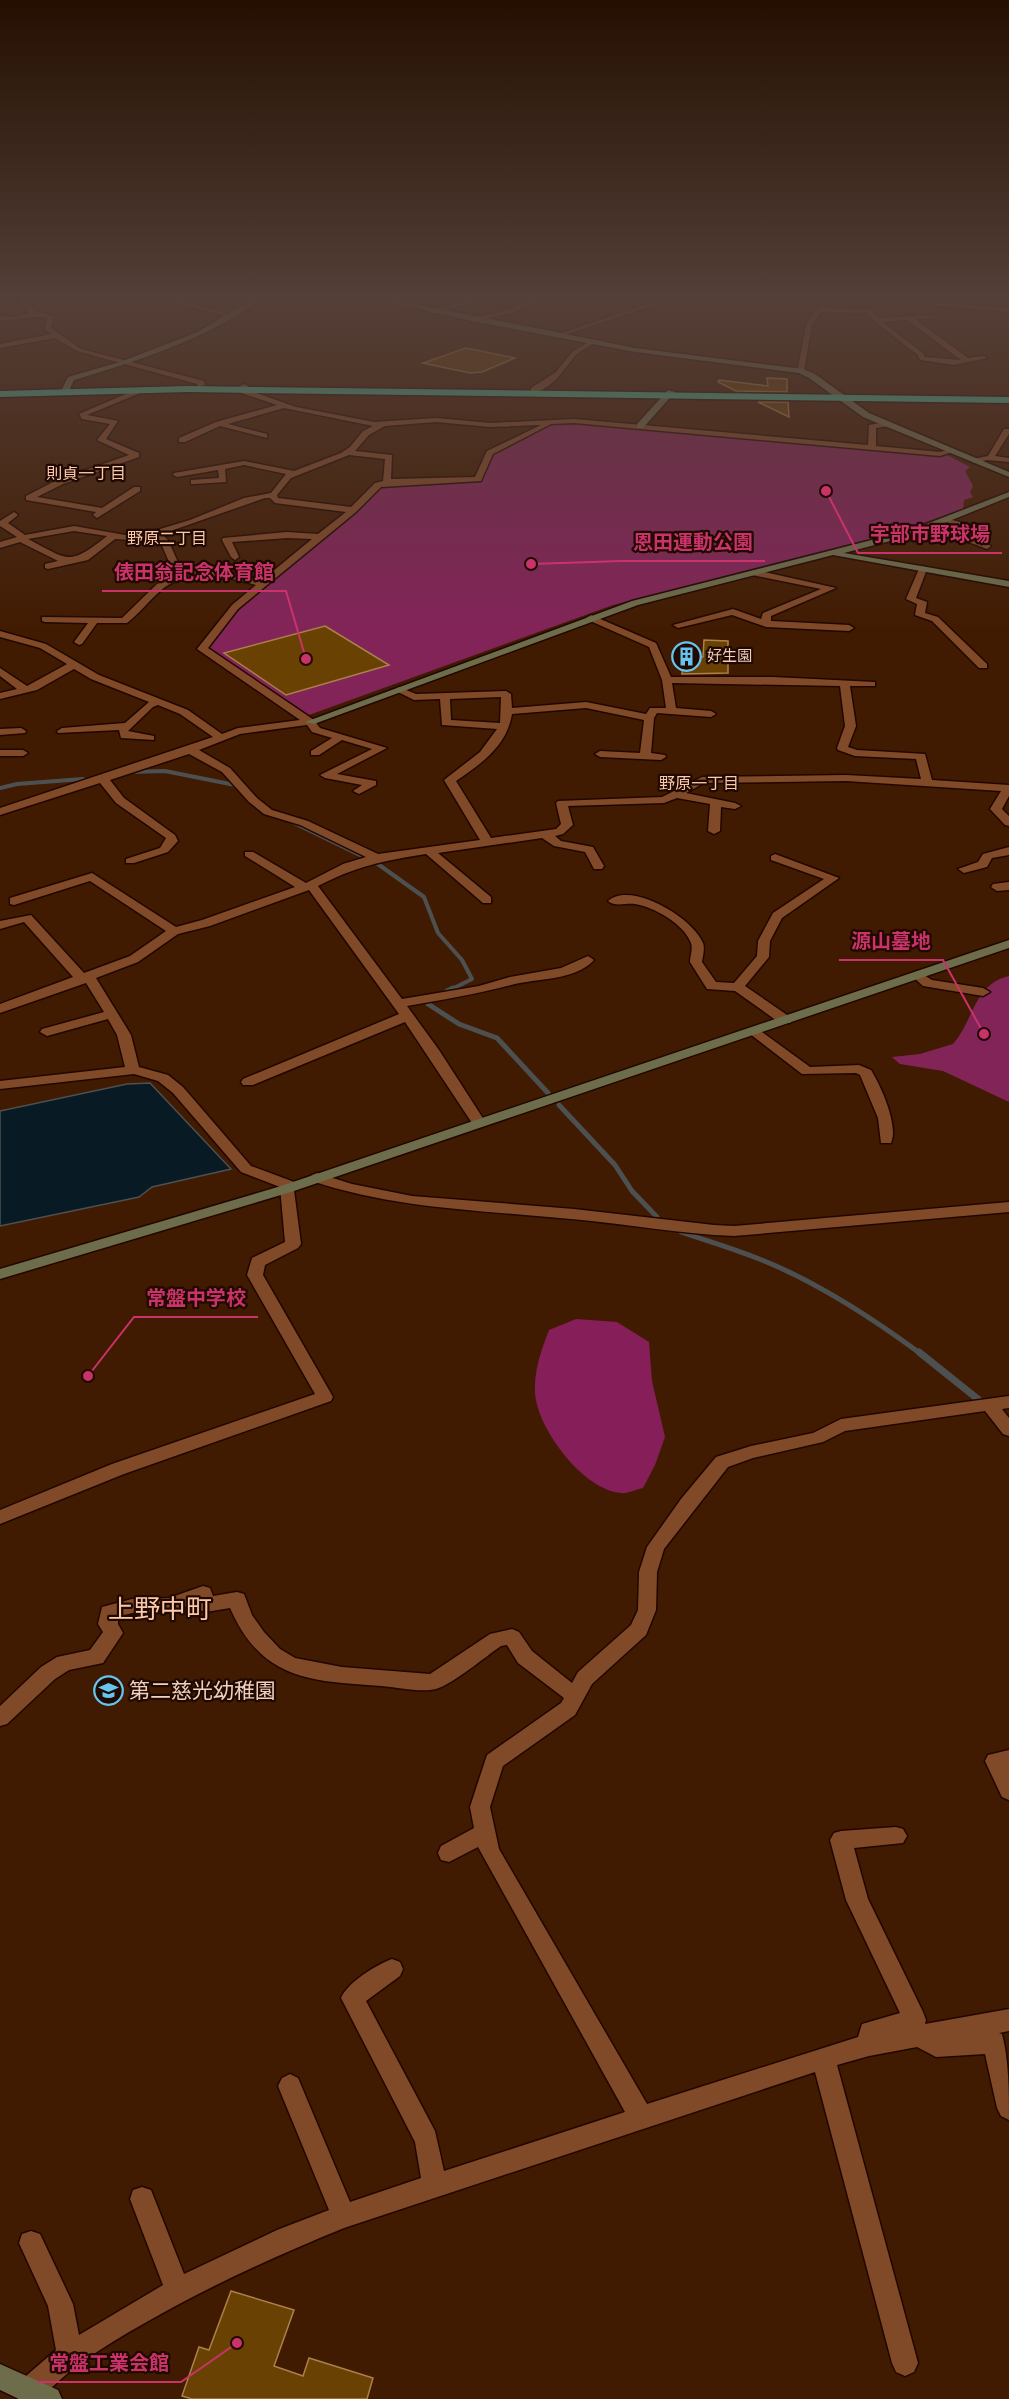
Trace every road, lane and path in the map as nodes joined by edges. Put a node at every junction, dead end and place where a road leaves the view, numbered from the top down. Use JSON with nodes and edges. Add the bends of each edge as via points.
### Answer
{"nodes":[{"id":1,"x":100,"y":407,"type":"edge"},
{"id":2,"x":279,"y":407,"type":"edge"},
{"id":3,"x":287,"y":407,"type":"edge"},
{"id":4,"x":657,"y":407,"type":"edge"},
{"id":5,"x":853,"y":407,"type":"edge"},
{"id":6,"x":547,"y":422,"type":"junction"},
{"id":7,"x":219,"y":424,"type":"junction"},
{"id":8,"x":382,"y":424,"type":"junction"},
{"id":9,"x":886,"y":424,"type":"junction"},
{"id":10,"x":640,"y":426,"type":"junction"},
{"id":11,"x":1007,"y":432,"type":"dead end"},
{"id":12,"x":264,"y":436,"type":"dead end"},
{"id":13,"x":182,"y":440,"type":"dead end"},
{"id":14,"x":872,"y":447,"type":"junction"},
{"id":15,"x":951,"y":451,"type":"junction"},
{"id":16,"x":348,"y":453,"type":"junction"},
{"id":17,"x":990,"y":459,"type":"junction"},
{"id":18,"x":1009,"y":460,"type":"edge"},
{"id":19,"x":976,"y":461,"type":"junction"},
{"id":20,"x":221,"y":466,"type":"junction"},
{"id":21,"x":293,"y":473,"type":"junction"},
{"id":22,"x":177,"y":475,"type":"dead end"},
{"id":23,"x":1009,"y":476,"type":"edge"},
{"id":24,"x":194,"y":482,"type":"dead end"},
{"id":25,"x":388,"y":482,"type":"junction"},
{"id":26,"x":137,"y":489,"type":"dead end"},
{"id":27,"x":1009,"y":494,"type":"edge"},
{"id":28,"x":273,"y":495,"type":"junction"},
{"id":29,"x":353,"y":510,"type":"junction"},
{"id":30,"x":104,"y":511,"type":"junction"},
{"id":31,"x":14,"y":515,"type":"dead end"},
{"id":32,"x":948,"y":520,"type":"junction"},
{"id":33,"x":1,"y":523,"type":"edge"},
{"id":34,"x":78,"y":528,"type":"junction"},
{"id":35,"x":155,"y":533,"type":"junction"},
{"id":36,"x":114,"y":535,"type":"junction"},
{"id":37,"x":320,"y":537,"type":"junction"},
{"id":38,"x":23,"y":538,"type":"junction"},
{"id":39,"x":0,"y":545,"type":"edge"},
{"id":40,"x":987,"y":546,"type":"dead end"},
{"id":41,"x":831,"y":553,"type":"junction"},
{"id":42,"x":235,"y":556,"type":"dead end"},
{"id":43,"x":65,"y":561,"type":"junction"},
{"id":44,"x":48,"y":566,"type":"dead end"},
{"id":45,"x":923,"y":569,"type":"junction"},
{"id":46,"x":755,"y":573,"type":"junction"},
{"id":47,"x":187,"y":574,"type":"junction"},
{"id":48,"x":263,"y":584,"type":"junction"},
{"id":49,"x":1009,"y":584,"type":"edge"},
{"id":50,"x":45,"y":618,"type":"dead end"},
{"id":51,"x":591,"y":618,"type":"junction"},
{"id":52,"x":94,"y":621,"type":"junction"},
{"id":53,"x":766,"y":624,"type":"junction"},
{"id":54,"x":784,"y":625,"type":"junction"},
{"id":55,"x":678,"y":626,"type":"dead end"},
{"id":56,"x":849,"y":628,"type":"dead end"},
{"id":57,"x":0,"y":634,"type":"edge"},
{"id":58,"x":784,"y":637,"type":"dead end"},
{"id":59,"x":79,"y":642,"type":"dead end"},
{"id":60,"x":73,"y":665,"type":"junction"},
{"id":61,"x":983,"y":666,"type":"dead end"},
{"id":62,"x":0,"y":671,"type":"edge"},
{"id":63,"x":667,"y":680,"type":"junction"},
{"id":64,"x":871,"y":684,"type":"dead end"},
{"id":65,"x":845,"y":686,"type":"dead end"},
{"id":66,"x":25,"y":690,"type":"junction"},
{"id":67,"x":399,"y":690,"type":"junction"},
{"id":68,"x":0,"y":696,"type":"edge"},
{"id":69,"x":445,"y":696,"type":"junction"},
{"id":70,"x":160,"y":701,"type":"junction"},
{"id":71,"x":671,"y":709,"type":"junction"},
{"id":72,"x":509,"y":711,"type":"junction"},
{"id":73,"x":711,"y":714,"type":"dead end"},
{"id":74,"x":649,"y":718,"type":"junction"},
{"id":75,"x":310,"y":722,"type":"junction"},
{"id":76,"x":128,"y":726,"type":"junction"},
{"id":77,"x":504,"y":726,"type":"junction"},
{"id":78,"x":21,"y":731,"type":"dead end"},
{"id":79,"x":62,"y":731,"type":"dead end"},
{"id":80,"x":0,"y":732,"type":"edge"},
{"id":81,"x":220,"y":737,"type":"junction"},
{"id":82,"x":340,"y":737,"type":"junction"},
{"id":83,"x":150,"y":738,"type":"dead end"},
{"id":84,"x":190,"y":750,"type":"junction"},
{"id":85,"x":0,"y":753,"type":"edge"},
{"id":86,"x":23,"y":753,"type":"dead end"},
{"id":87,"x":315,"y":753,"type":"dead end"},
{"id":88,"x":600,"y":754,"type":"dead end"},
{"id":89,"x":645,"y":756,"type":"junction"},
{"id":90,"x":661,"y":757,"type":"dead end"},
{"id":91,"x":103,"y":777,"type":"junction"},
{"id":92,"x":927,"y":783,"type":"junction"},
{"id":93,"x":1009,"y":788,"type":"edge"},
{"id":94,"x":359,"y":791,"type":"dead end"},
{"id":95,"x":675,"y":794,"type":"junction"},
{"id":96,"x":716,"y":803,"type":"junction"},
{"id":97,"x":735,"y":806,"type":"dead end"},
{"id":98,"x":0,"y":812,"type":"edge"},
{"id":99,"x":1009,"y":823,"type":"edge"},
{"id":100,"x":714,"y":831,"type":"dead end"},
{"id":101,"x":546,"y":835,"type":"junction"},
{"id":102,"x":487,"y":842,"type":"junction"},
{"id":103,"x":430,"y":852,"type":"junction"},
{"id":104,"x":1009,"y":852,"type":"edge"},
{"id":105,"x":249,"y":854,"type":"dead end"},
{"id":106,"x":376,"y":858,"type":"junction"},
{"id":107,"x":775,"y":858,"type":"dead end"},
{"id":108,"x":129,"y":861,"type":"dead end"},
{"id":109,"x":598,"y":866,"type":"dead end"},
{"id":110,"x":964,"y":868,"type":"dead end"},
{"id":111,"x":307,"y":886,"type":"junction"},
{"id":112,"x":487,"y":900,"type":"dead end"},
{"id":113,"x":14,"y":901,"type":"dead end"},
{"id":114,"x":614,"y":901,"type":"dead end"},
{"id":115,"x":0,"y":926,"type":"edge"},
{"id":116,"x":174,"y":931,"type":"junction"},
{"id":117,"x":1009,"y":944,"type":"edge"},
{"id":118,"x":588,"y":960,"type":"dead end"},
{"id":119,"x":917,"y":975,"type":"junction"},
{"id":120,"x":86,"y":979,"type":"junction"},
{"id":121,"x":738,"y":987,"type":"junction"},
{"id":122,"x":983,"y":992,"type":"dead end"},
{"id":123,"x":398,"y":1004,"type":"junction"},
{"id":124,"x":0,"y":1009,"type":"edge"},
{"id":125,"x":112,"y":1014,"type":"junction"},
{"id":126,"x":407,"y":1016,"type":"junction"},
{"id":127,"x":785,"y":1020,"type":"junction"},
{"id":128,"x":755,"y":1030,"type":"junction"},
{"id":129,"x":47,"y":1032,"type":"dead end"},
{"id":130,"x":134,"y":1070,"type":"junction"},
{"id":131,"x":248,"y":1082,"type":"dead end"},
{"id":132,"x":0,"y":1084,"type":"edge"},
{"id":133,"x":479,"y":1123,"type":"junction"},
{"id":134,"x":886,"y":1140,"type":"dead end"},
{"id":135,"x":317,"y":1178,"type":"junction"},
{"id":136,"x":289,"y":1187,"type":"junction"},
{"id":137,"x":1009,"y":1207,"type":"edge"},
{"id":138,"x":0,"y":1274,"type":"edge"},
{"id":139,"x":1009,"y":1402,"type":"edge"},
{"id":140,"x":989,"y":1404,"type":"junction"},
{"id":141,"x":1009,"y":1430,"type":"edge"},
{"id":142,"x":0,"y":1516,"type":"edge"},
{"id":143,"x":576,"y":1697,"type":"junction"},
{"id":144,"x":0,"y":1718,"type":"edge"},
{"id":145,"x":1009,"y":1759,"type":"edge"},
{"id":146,"x":1009,"y":1791,"type":"edge"},
{"id":147,"x":483,"y":1833,"type":"junction"},
{"id":148,"x":896,"y":1836,"type":"dead end"},
{"id":149,"x":449,"y":1853,"type":"dead end"},
{"id":150,"x":392,"y":1969,"type":"dead end"},
{"id":151,"x":1009,"y":2020,"type":"edge"},
{"id":152,"x":921,"y":2037,"type":"junction"},
{"id":153,"x":869,"y":2045,"type":"junction"},
{"id":154,"x":823,"y":2058,"type":"junction"},
{"id":155,"x":290,"y":2086,"type":"dead end"},
{"id":156,"x":1009,"y":2108,"type":"edge"},
{"id":157,"x":642,"y":2119,"type":"junction"},
{"id":158,"x":434,"y":2184,"type":"junction"},
{"id":159,"x":142,"y":2199,"type":"dead end"},
{"id":160,"x":344,"y":2216,"type":"junction"},
{"id":161,"x":31,"y":2243,"type":"dead end"},
{"id":162,"x":178,"y":2290,"type":"junction"},
{"id":163,"x":70,"y":2355,"type":"junction"},
{"id":164,"x":905,"y":2363,"type":"dead end"},
{"id":165,"x":0,"y":2377,"type":"edge"},
{"id":166,"x":39,"y":2395,"type":"edge"}],
"edges":[{"from":1,"to":30,"type":"street","via":[[83,414],[115,423],[101,440],[136,455],[60,482],[29,498]]},
{"from":2,"to":7,"type":"street"},
{"from":3,"to":8,"type":"street"},
{"from":4,"to":10,"type":"street"},
{"from":5,"to":9,"type":"street"},
{"from":6,"to":8,"type":"street","via":[[490,425],[436,420]]},
{"from":6,"to":10,"type":"street"},
{"from":6,"to":25,"type":"street","via":[[490,453],[478,479]]},
{"from":7,"to":12,"type":"street"},
{"from":7,"to":13,"type":"street"},
{"from":8,"to":16,"type":"street","via":[[366,433]]},
{"from":9,"to":14,"type":"street","via":[[872,426]]},
{"from":9,"to":15,"type":"street"},
{"from":10,"to":14,"type":"street"},
{"from":11,"to":17,"type":"street"},
{"from":14,"to":15,"type":"street","via":[[940,454]]},
{"from":15,"to":19,"type":"street"},
{"from":16,"to":21,"type":"street"},
{"from":16,"to":25,"type":"street","via":[[390,457]]},
{"from":17,"to":18,"type":"street"},
{"from":17,"to":19,"type":"street"},
{"from":19,"to":23,"type":"street"},
{"from":20,"to":21,"type":"street","via":[[254,464]]},
{"from":20,"to":22,"type":"street"},
{"from":20,"to":24,"type":"street","via":[[223,480]]},
{"from":21,"to":28,"type":"street"},
{"from":25,"to":29,"type":"street","via":[[378,485]]},
{"from":26,"to":30,"type":"street"},
{"from":27,"to":32,"type":"street"},
{"from":28,"to":29,"type":"street","via":[[275,500]]},
{"from":28,"to":35,"type":"street","via":[[261,494]]},
{"from":29,"to":37,"type":"street"},
{"from":30,"to":34,"type":"street"},
{"from":31,"to":33,"type":"street"},
{"from":32,"to":40,"type":"street","via":[[981,531],[969,539]]},
{"from":32,"to":41,"type":"street"},
{"from":33,"to":38,"type":"street"},
{"from":34,"to":36,"type":"street"},
{"from":34,"to":38,"type":"street"},
{"from":35,"to":36,"type":"street","via":[[128,538]]},
{"from":35,"to":47,"type":"street","via":[[164,540],[178,571]]},
{"from":36,"to":43,"type":"street","via":[[85,558]]},
{"from":37,"to":42,"type":"street","via":[[224,536]]},
{"from":37,"to":48,"type":"street"},
{"from":38,"to":39,"type":"street"},
{"from":38,"to":43,"type":"street"},
{"from":41,"to":45,"type":"street"},
{"from":41,"to":46,"type":"street"},
{"from":43,"to":44,"type":"street"},
{"from":45,"to":49,"type":"street"},
{"from":45,"to":61,"type":"street","via":[[911,599],[922,602],[920,615],[935,619]]},
{"from":46,"to":51,"type":"street"},
{"from":46,"to":53,"type":"street","via":[[831,588],[766,615]]},
{"from":47,"to":48,"type":"street"},
{"from":47,"to":52,"type":"street","via":[[176,575],[124,621]]},
{"from":48,"to":75,"type":"street","via":[[235,607],[202,648]]},
{"from":50,"to":52,"type":"street"},
{"from":51,"to":63,"type":"street","via":[[653,645]]},
{"from":51,"to":67,"type":"street"},
{"from":52,"to":59,"type":"street"},
{"from":53,"to":54,"type":"street"},
{"from":53,"to":55,"type":"street","via":[[733,612]]},
{"from":54,"to":56,"type":"street"},
{"from":54,"to":58,"type":"street"},
{"from":57,"to":60,"type":"street","via":[[43,646]]},
{"from":60,"to":66,"type":"street"},
{"from":60,"to":70,"type":"street"},
{"from":62,"to":66,"type":"street"},
{"from":63,"to":64,"type":"street"},
{"from":63,"to":71,"type":"street"},
{"from":65,"to":92,"type":"street","via":[[851,726],[842,748],[855,753],[921,756]]},
{"from":66,"to":68,"type":"street"},
{"from":67,"to":69,"type":"street","via":[[414,697]]},
{"from":67,"to":75,"type":"street"},
{"from":69,"to":72,"type":"street","via":[[506,694]]},
{"from":69,"to":77,"type":"street","via":[[446,723]]},
{"from":70,"to":76,"type":"street","via":[[150,705]]},
{"from":70,"to":81,"type":"street","via":[[198,720]]},
{"from":71,"to":73,"type":"street"},
{"from":71,"to":74,"type":"street","via":[[654,710]]},
{"from":72,"to":74,"type":"street","via":[[586,705]]},
{"from":72,"to":77,"type":"street"},
{"from":74,"to":89,"type":"street"},
{"from":75,"to":81,"type":"street","via":[[252,728]]},
{"from":75,"to":82,"type":"street","via":[[316,730]]},
{"from":76,"to":79,"type":"street"},
{"from":76,"to":83,"type":"street","via":[[123,731],[125,736]]},
{"from":77,"to":102,"type":"street","via":[[486,755],[450,780]]},
{"from":78,"to":80,"type":"street"},
{"from":81,"to":84,"type":"street"},
{"from":82,"to":87,"type":"street"},
{"from":82,"to":94,"type":"street","via":[[382,748],[325,775],[372,783]]},
{"from":84,"to":91,"type":"street"},
{"from":84,"to":106,"type":"street","via":[[226,770],[268,812],[304,823]]},
{"from":85,"to":86,"type":"street"},
{"from":88,"to":89,"type":"street"},
{"from":89,"to":90,"type":"street"},
{"from":91,"to":98,"type":"street"},
{"from":91,"to":108,"type":"street","via":[[114,796],[171,837],[168,853]]},
{"from":92,"to":93,"type":"street"},
{"from":92,"to":95,"type":"street","via":[[846,778],[702,780]]},
{"from":93,"to":99,"type":"street","via":[[996,809]]},
{"from":95,"to":96,"type":"street"},
{"from":95,"to":101,"type":"street","via":[[664,800],[633,803],[562,803],[567,825]]},
{"from":96,"to":97,"type":"street"},
{"from":96,"to":100,"type":"street"},
{"from":101,"to":102,"type":"street"},
{"from":101,"to":109,"type":"street","via":[[558,844],[589,849]]},
{"from":102,"to":103,"type":"street"},
{"from":103,"to":106,"type":"street"},
{"from":103,"to":112,"type":"street"},
{"from":104,"to":110,"type":"street","via":[[987,856],[983,864]]},
{"from":105,"to":111,"type":"street"},
{"from":106,"to":111,"type":"street"},
{"from":107,"to":121,"type":"street","via":[[833,878],[777,916],[764,941],[763,957]]},
{"from":111,"to":116,"type":"street"},
{"from":111,"to":123,"type":"street"},
{"from":113,"to":116,"type":"street","via":[[92,877]]},
{"from":114,"to":121,"type":"street","via":[[654,905],[686,926],[698,945],[696,962],[712,986]]},
{"from":115,"to":120,"type":"street","via":[[27,918]]},
{"from":116,"to":120,"type":"street","via":[[134,959]]},
{"from":117,"to":119,"type":"street"},
{"from":118,"to":123,"type":"street","via":[[565,971]]},
{"from":119,"to":122,"type":"street","via":[[928,983]]},
{"from":119,"to":127,"type":"street"},
{"from":120,"to":124,"type":"street"},
{"from":120,"to":125,"type":"street"},
{"from":121,"to":127,"type":"street"},
{"from":123,"to":126,"type":"street"},
{"from":125,"to":129,"type":"street"},
{"from":125,"to":130,"type":"street","via":[[124,1035]]},
{"from":126,"to":131,"type":"street"},
{"from":126,"to":133,"type":"street"},
{"from":127,"to":128,"type":"street"},
{"from":128,"to":133,"type":"street"},
{"from":128,"to":134,"type":"street","via":[[807,1071],[859,1069],[866,1073],[885,1118]]},
{"from":130,"to":132,"type":"street"},
{"from":130,"to":136,"type":"street","via":[[163,1078],[178,1090],[246,1169]]},
{"from":133,"to":135,"type":"street"},
{"from":135,"to":136,"type":"street"},
{"from":135,"to":137,"type":"street","via":[[354,1192],[423,1203],[573,1214],[696,1230],[734,1231]]},
{"from":136,"to":138,"type":"street"},
{"from":136,"to":142,"type":"street","via":[[293,1244],[258,1262],[255,1275],[325,1397],[118,1469]]},
{"from":139,"to":140,"type":"street"},
{"from":140,"to":141,"type":"street"},
{"from":140,"to":143,"type":"street","via":[[841,1425],[817,1438],[722,1462],[656,1547],[648,1572],[647,1610],[639,1630],[585,1678]]},
{"from":143,"to":144,"type":"street","via":[[525,1656],[512,1637],[497,1639],[433,1683],[290,1664],[269,1652],[240,1610],[237,1599],[206,1605],[203,1593],[170,1605],[132,1606],[109,1612],[108,1624],[113,1633],[96,1657],[64,1663],[48,1673]]},
{"from":143,"to":147,"type":"street","via":[[568,1709],[494,1761],[480,1807]]},
{"from":145,"to":146,"type":"street","via":[[996,1761]]},
{"from":147,"to":149,"type":"street"},
{"from":147,"to":157,"type":"street","via":[[489,1851]]},
{"from":148,"to":153,"type":"street","via":[[841,1840],[857,1900],[915,2020],[870,2032]]},
{"from":150,"to":158,"type":"street","via":[[352,1998],[427,2139]]},
{"from":151,"to":152,"type":"street"},
{"from":152,"to":153,"type":"street"},
{"from":152,"to":156,"type":"street","via":[[936,2046],[994,2042]]},
{"from":153,"to":154,"type":"street"},
{"from":154,"to":157,"type":"street"},
{"from":154,"to":164,"type":"street"},
{"from":155,"to":160,"type":"street"},
{"from":157,"to":158,"type":"street"},
{"from":158,"to":160,"type":"street"},
{"from":159,"to":162,"type":"street"},
{"from":160,"to":162,"type":"street"},
{"from":161,"to":163,"type":"street","via":[[60,2304]]},
{"from":162,"to":163,"type":"street"},
{"from":163,"to":166,"type":"street"},
{"from":165,"to":166,"type":"street"}]}
